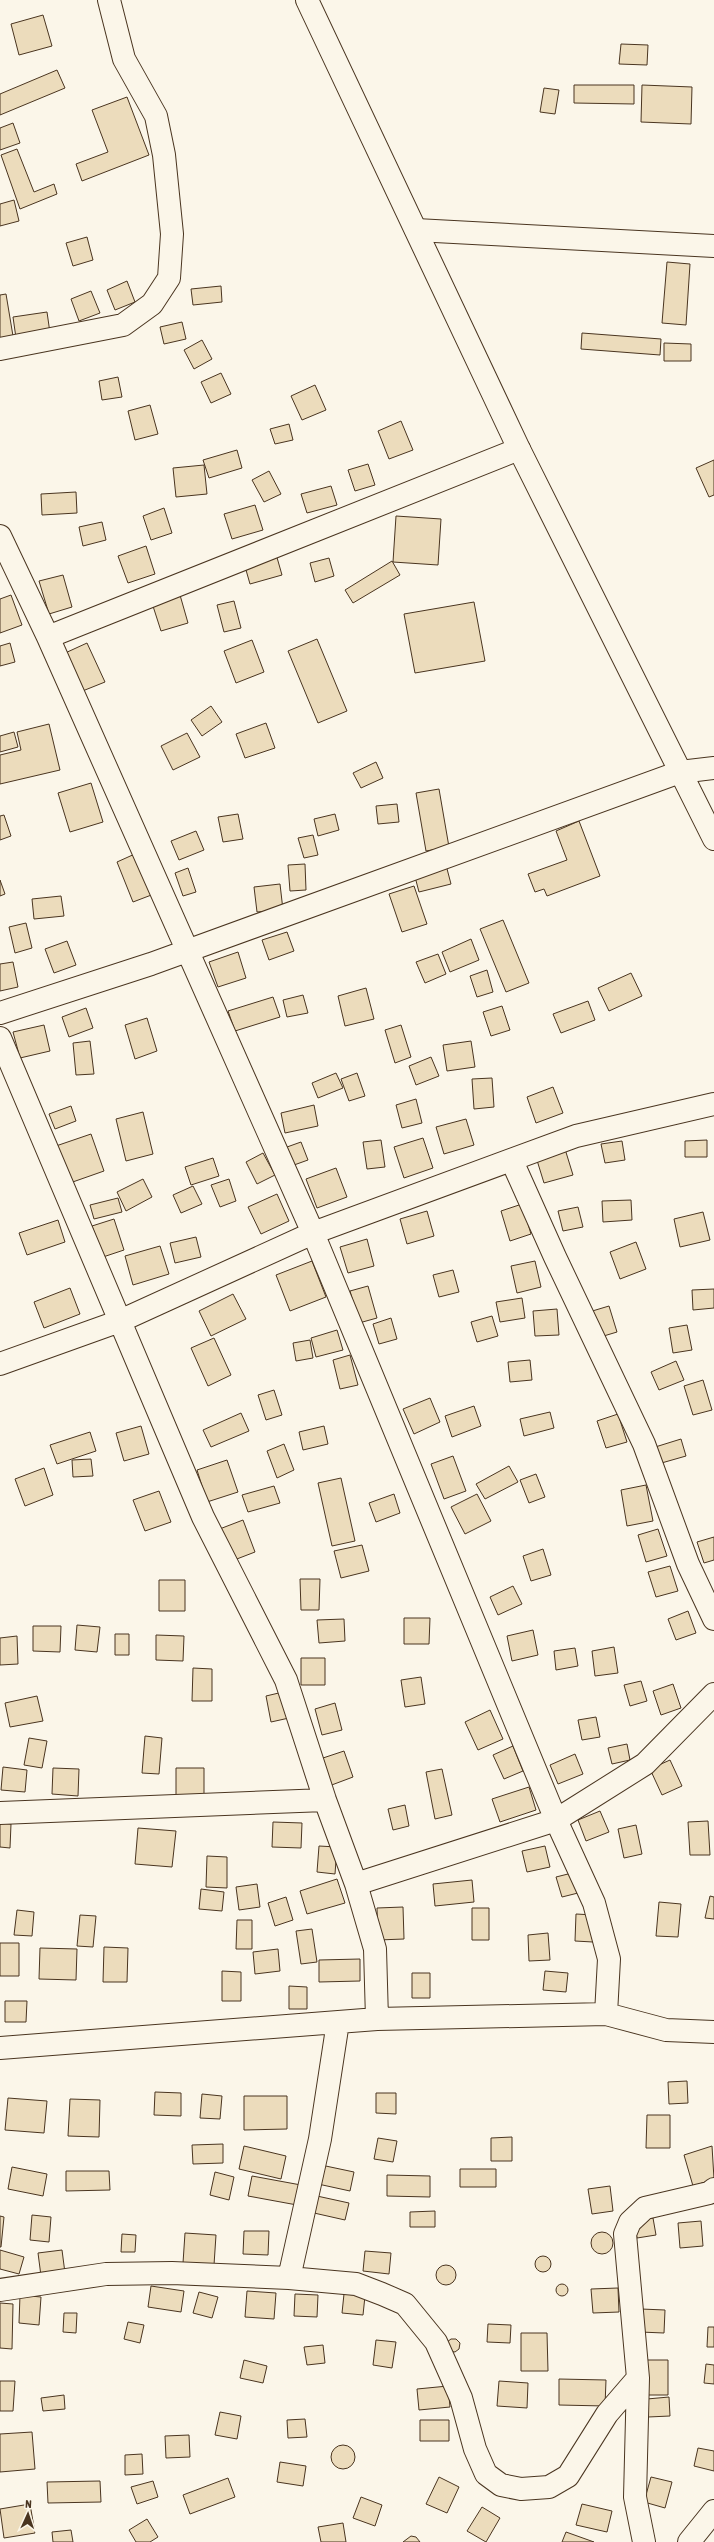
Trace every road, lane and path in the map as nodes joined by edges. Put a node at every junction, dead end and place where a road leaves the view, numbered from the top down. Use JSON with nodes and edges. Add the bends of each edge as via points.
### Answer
{"nodes":[{"id":1,"x":109,"y":0,"type":"edge"},
{"id":2,"x":307,"y":0,"type":"edge"},
{"id":3,"x":416,"y":230,"type":"junction"},
{"id":4,"x":714,"y":246,"type":"edge"},
{"id":5,"x":0,"y":348,"type":"edge"},
{"id":6,"x":519,"y":448,"type":"junction"},
{"id":7,"x":0,"y":536,"type":"edge"},
{"id":8,"x":48,"y":637,"type":"junction"},
{"id":9,"x":714,"y":768,"type":"edge"},
{"id":10,"x":680,"y":772,"type":"junction"},
{"id":11,"x":714,"y":839,"type":"edge"},
{"id":12,"x":188,"y":950,"type":"junction"},
{"id":13,"x":0,"y":1013,"type":"edge"},
{"id":14,"x":0,"y":1038,"type":"edge"},
{"id":15,"x":714,"y":1104,"type":"edge"},
{"id":16,"x":512,"y":1161,"type":"junction"},
{"id":17,"x":313,"y":1233,"type":"junction"},
{"id":18,"x":120,"y":1321,"type":"junction"},
{"id":19,"x":0,"y":1364,"type":"edge"},
{"id":20,"x":714,"y":1619,"type":"edge"},
{"id":21,"x":714,"y":1694,"type":"edge"},
{"id":22,"x":325,"y":1800,"type":"junction"},
{"id":23,"x":0,"y":1813,"type":"edge"},
{"id":24,"x":556,"y":1820,"type":"junction"},
{"id":25,"x":356,"y":1884,"type":"junction"},
{"id":26,"x":606,"y":2014,"type":"junction"},
{"id":27,"x":377,"y":2019,"type":"junction"},
{"id":28,"x":338,"y":2022,"type":"junction"},
{"id":29,"x":714,"y":2032,"type":"edge"},
{"id":30,"x":0,"y":2048,"type":"edge"},
{"id":31,"x":714,"y":2189,"type":"edge"},
{"id":32,"x":289,"y":2278,"type":"junction"},
{"id":33,"x":0,"y":2290,"type":"edge"},
{"id":34,"x":638,"y":2378,"type":"junction"},
{"id":35,"x":714,"y":2511,"type":"edge"},
{"id":36,"x":644,"y":2542,"type":"edge"},
{"id":37,"x":689,"y":2542,"type":"edge"}],
"edges":[{"from":1,"to":5,"type":"street","via":[[124,59],[156,116],[164,154],[172,234],[169,278],[152,304],[123,325]]},
{"from":2,"to":3,"type":"street"},
{"from":3,"to":4,"type":"street"},
{"from":3,"to":6,"type":"street"},
{"from":6,"to":8,"type":"street"},
{"from":6,"to":10,"type":"street"},
{"from":7,"to":8,"type":"street"},
{"from":8,"to":12,"type":"street"},
{"from":9,"to":10,"type":"street"},
{"from":10,"to":11,"type":"street"},
{"from":10,"to":12,"type":"street"},
{"from":12,"to":13,"type":"street"},
{"from":12,"to":17,"type":"street"},
{"from":14,"to":18,"type":"street"},
{"from":15,"to":16,"type":"street","via":[[576,1136]]},
{"from":16,"to":17,"type":"street"},
{"from":16,"to":20,"type":"street","via":[[644,1444],[688,1564]]},
{"from":17,"to":18,"type":"street"},
{"from":17,"to":24,"type":"street"},
{"from":18,"to":19,"type":"street"},
{"from":18,"to":22,"type":"street","via":[[203,1517],[286,1680]]},
{"from":21,"to":24,"type":"street","via":[[645,1764]]},
{"from":22,"to":23,"type":"street"},
{"from":22,"to":25,"type":"street"},
{"from":24,"to":25,"type":"street"},
{"from":24,"to":26,"type":"street","via":[[594,1903],[609,1959]]},
{"from":25,"to":27,"type":"street","via":[[375,1949]]},
{"from":26,"to":27,"type":"street"},
{"from":26,"to":29,"type":"street","via":[[666,2030]]},
{"from":27,"to":28,"type":"street"},
{"from":28,"to":30,"type":"street"},
{"from":28,"to":32,"type":"street","via":[[320,2139]]},
{"from":31,"to":34,"type":"street","via":[[709,2193],[645,2208],[630,2222],[625,2234]]},
{"from":32,"to":33,"type":"street","via":[[172,2273],[106,2274]]},
{"from":32,"to":34,"type":"street","via":[[356,2284],[405,2304],[436,2342],[461,2398],[475,2449],[486,2474],[502,2485],[521,2489],[549,2486],[568,2476],[607,2414]]},
{"from":34,"to":36,"type":"street","via":[[635,2497]]},
{"from":35,"to":37,"type":"street"}]}
